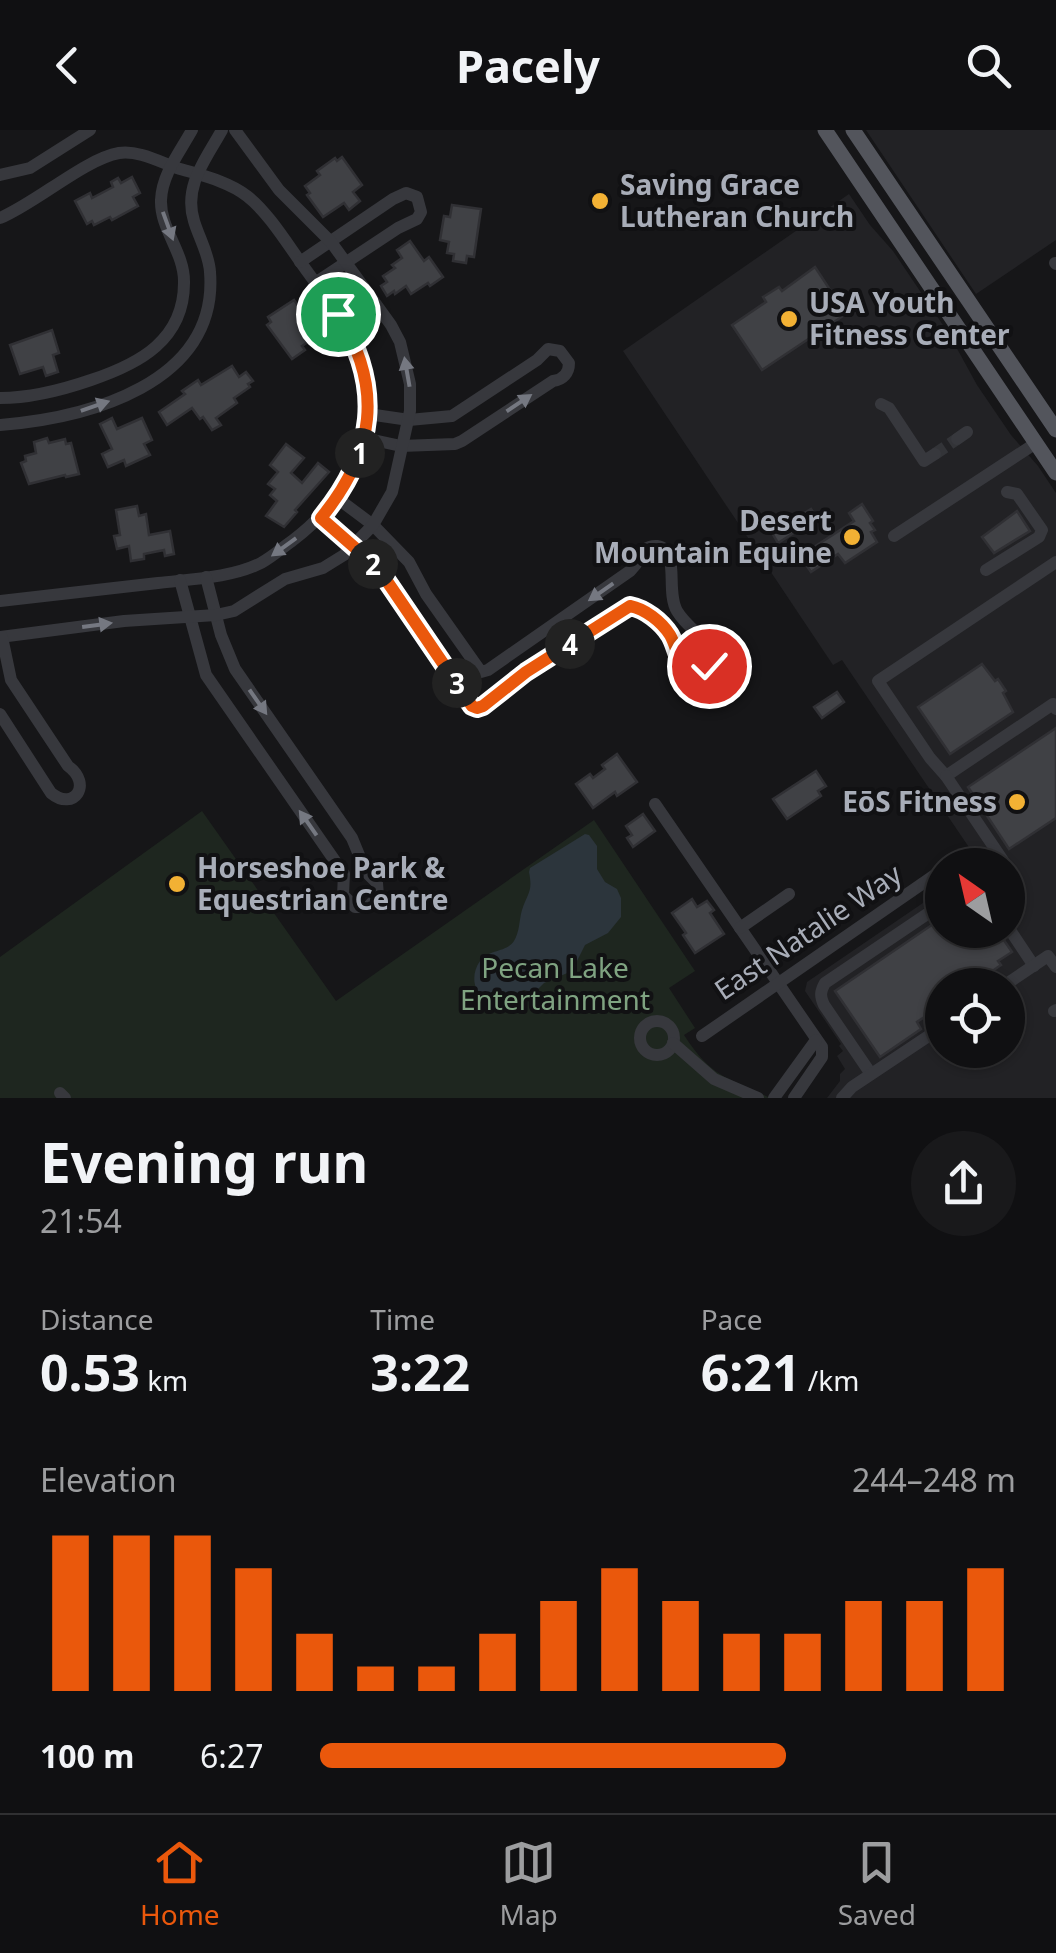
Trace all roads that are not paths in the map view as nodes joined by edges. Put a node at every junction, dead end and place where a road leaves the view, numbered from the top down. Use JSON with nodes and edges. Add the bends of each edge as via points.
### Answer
{"nodes":[{"id":1,"x":90,"y":130,"type":"edge"},
{"id":2,"x":222,"y":130,"type":"edge"},
{"id":3,"x":235,"y":130,"type":"edge"},
{"id":4,"x":825,"y":130,"type":"edge"},
{"id":5,"x":853,"y":130,"type":"edge"},
{"id":6,"x":191,"y":133,"type":"edge"},
{"id":7,"x":184,"y":170,"type":"junction"},
{"id":8,"x":0,"y":175,"type":"edge"},
{"id":9,"x":0,"y":218,"type":"edge"},
{"id":10,"x":914,"y":219,"type":"junction"},
{"id":11,"x":895,"y":234,"type":"junction"},
{"id":12,"x":330,"y":242,"type":"junction"},
{"id":13,"x":300,"y":262,"type":"junction"},
{"id":14,"x":345,"y":262,"type":"junction"},
{"id":15,"x":315,"y":283,"type":"junction"},
{"id":16,"x":166,"y":336,"type":"junction"},
{"id":17,"x":188,"y":352,"type":"junction"},
{"id":18,"x":149,"y":353,"type":"junction"},
{"id":19,"x":165,"y":373,"type":"junction"},
{"id":20,"x":0,"y":398,"type":"edge"},
{"id":21,"x":881,"y":404,"type":"dead end"},
{"id":22,"x":368,"y":414,"type":"junction"},
{"id":23,"x":408,"y":420,"type":"junction"},
{"id":24,"x":0,"y":426,"type":"edge"},
{"id":25,"x":1056,"y":430,"type":"edge"},
{"id":26,"x":364,"y":438,"type":"junction"},
{"id":27,"x":1036,"y":443,"type":"junction"},
{"id":28,"x":402,"y":446,"type":"junction"},
{"id":29,"x":934,"y":454,"type":"dead end"},
{"id":30,"x":1056,"y":473,"type":"edge"},
{"id":31,"x":1006,"y":492,"type":"dead end"},
{"id":32,"x":338,"y":498,"type":"junction"},
{"id":33,"x":321,"y":518,"type":"junction"},
{"id":34,"x":372,"y":525,"type":"junction"},
{"id":35,"x":894,"y":536,"type":"dead end"},
{"id":36,"x":354,"y":546,"type":"junction"},
{"id":37,"x":1056,"y":562,"type":"edge"},
{"id":38,"x":986,"y":570,"type":"dead end"},
{"id":39,"x":206,"y":576,"type":"junction"},
{"id":40,"x":180,"y":580,"type":"junction"},
{"id":41,"x":0,"y":601,"type":"edge"},
{"id":42,"x":216,"y":615,"type":"junction"},
{"id":43,"x":190,"y":617,"type":"junction"},
{"id":44,"x":1,"y":637,"type":"edge"},
{"id":45,"x":1055,"y":705,"type":"edge"},
{"id":46,"x":0,"y":714,"type":"edge"},
{"id":47,"x":946,"y":776,"type":"junction"},
{"id":48,"x":656,"y":804,"type":"dead end"},
{"id":49,"x":997,"y":848,"type":"edge"},
{"id":50,"x":925,"y":882,"type":"edge"},
{"id":51,"x":789,"y":894,"type":"dead end"},
{"id":52,"x":925,"y":916,"type":"edge"},
{"id":53,"x":740,"y":928,"type":"junction"},
{"id":54,"x":1022,"y":948,"type":"edge"},
{"id":55,"x":1053,"y":958,"type":"edge"},
{"id":56,"x":1034,"y":966,"type":"junction"},
{"id":57,"x":1025,"y":972,"type":"edge"},
{"id":58,"x":777,"y":984,"type":"junction"},
{"id":59,"x":702,"y":1036,"type":"dead end"},
{"id":60,"x":925,"y":1038,"type":"edge"},
{"id":61,"x":816,"y":1040,"type":"junction"},
{"id":62,"x":673,"y":1043,"type":"dead end"},
{"id":63,"x":795,"y":1069,"type":"junction"},
{"id":64,"x":871,"y":1074,"type":"junction"},
{"id":65,"x":808,"y":1078,"type":"junction"},
{"id":66,"x":758,"y":1098,"type":"edge"},
{"id":67,"x":774,"y":1098,"type":"edge"},
{"id":68,"x":794,"y":1098,"type":"edge"},
{"id":69,"x":842,"y":1098,"type":"edge"}],
"edges":[{"from":1,"to":8,"type":"street","via":[[30,168]]},
{"from":2,"to":7,"type":"street","via":[[212,149]]},
{"from":3,"to":12,"type":"street","via":[[279,190]]},
{"from":4,"to":11,"type":"main road"},
{"from":5,"to":10,"type":"main road"},
{"from":6,"to":7,"type":"street"},
{"from":7,"to":9,"type":"street","via":[[119,153]]},
{"from":7,"to":13,"type":"street","via":[[248,197]]},
{"from":7,"to":16,"type":"street","one_way":true,"via":[[161,196],[184,281]]},
{"from":7,"to":17,"type":"street","via":[[210,287]]},
{"from":10,"to":11,"type":"main road"},
{"from":10,"to":25,"type":"main road"},
{"from":11,"to":27,"type":"main road"},
{"from":12,"to":13,"type":"street"},
{"from":12,"to":14,"type":"street"},
{"from":12,"to":14,"type":"street","via":[[400,195],[417,197],[417,219]]},
{"from":13,"to":15,"type":"street"},
{"from":14,"to":15,"type":"street"},
{"from":23,"to":14,"type":"street","one_way":true,"via":[[410,384],[400,342]]},
{"from":15,"to":22,"type":"street","via":[[354,342]]},
{"from":16,"to":17,"type":"street"},
{"from":16,"to":18,"type":"street"},
{"from":17,"to":19,"type":"street"},
{"from":18,"to":19,"type":"street"},
{"from":18,"to":20,"type":"street","via":[[81,384]]},
{"from":24,"to":19,"type":"street","one_way":true,"via":[[84,410]]},
{"from":21,"to":29,"type":"street","via":[[924,461]]},
{"from":22,"to":23,"type":"street"},
{"from":22,"to":26,"type":"street"},
{"from":23,"to":28,"type":"street"},
{"from":28,"to":23,"type":"street","one_way":true,"via":[[462,441],[563,378],[569,363],[548,348],[458,413]]},
{"from":25,"to":27,"type":"main road"},
{"from":26,"to":28,"type":"street"},
{"from":26,"to":32,"type":"street"},
{"from":27,"to":30,"type":"main road"},
{"from":27,"to":35,"type":"street"},
{"from":28,"to":34,"type":"street","via":[[392,492]]},
{"from":31,"to":38,"type":"street","via":[[1017,494],[1042,530]]},
{"from":32,"to":33,"type":"street"},
{"from":32,"to":34,"type":"street"},
{"from":33,"to":36,"type":"street"},
{"from":33,"to":39,"type":"street","one_way":true,"via":[[262,562]]},
{"from":34,"to":36,"type":"street"},
{"from":36,"to":34,"type":"street","one_way":true,"via":[[378,568],[477,708],[630,606],[645,610],[669,634],[689,672],[714,661],[716,652],[672,601],[669,554],[653,546],[636,557],[630,571],[480,672],[409,562]]},
{"from":36,"to":42,"type":"street","via":[[323,568],[285,579]]},
{"from":37,"to":47,"type":"street","via":[[878,681]]},
{"from":39,"to":40,"type":"street"},
{"from":39,"to":42,"type":"street"},
{"from":40,"to":41,"type":"street"},
{"from":40,"to":43,"type":"street"},
{"from":42,"to":43,"type":"street"},
{"from":42,"to":43,"type":"street","one_way":true,"via":[[235,670],[378,883],[378,896],[368,906],[354,907],[343,895],[344,874],[211,684]]},
{"from":44,"to":43,"type":"street","one_way":true},
{"from":44,"to":46,"type":"street","via":[[10,680],[78,773],[78,795],[69,800],[51,792]]},
{"from":45,"to":47,"type":"street"},
{"from":47,"to":49,"type":"street"},
{"from":48,"to":53,"type":"street"},
{"from":50,"to":58,"type":"street","name":"East Natalie Way"},
{"from":51,"to":53,"type":"street"},
{"from":52,"to":64,"type":"street","via":[[821,990],[824,1005]]},
{"from":53,"to":58,"type":"street"},
{"from":54,"to":56,"type":"street"},
{"from":55,"to":56,"type":"street"},
{"from":56,"to":57,"type":"street"},
{"from":58,"to":59,"type":"street","name":"East Natalie Way"},
{"from":58,"to":61,"type":"street"},
{"from":60,"to":64,"type":"street"},
{"from":61,"to":63,"type":"street"},
{"from":61,"to":65,"type":"street","via":[[822,1057]]},
{"from":62,"to":66,"type":"street","via":[[714,1080]]},
{"from":63,"to":65,"type":"street"},
{"from":63,"to":67,"type":"street"},
{"from":64,"to":69,"type":"street"},
{"from":65,"to":68,"type":"street"}]}
